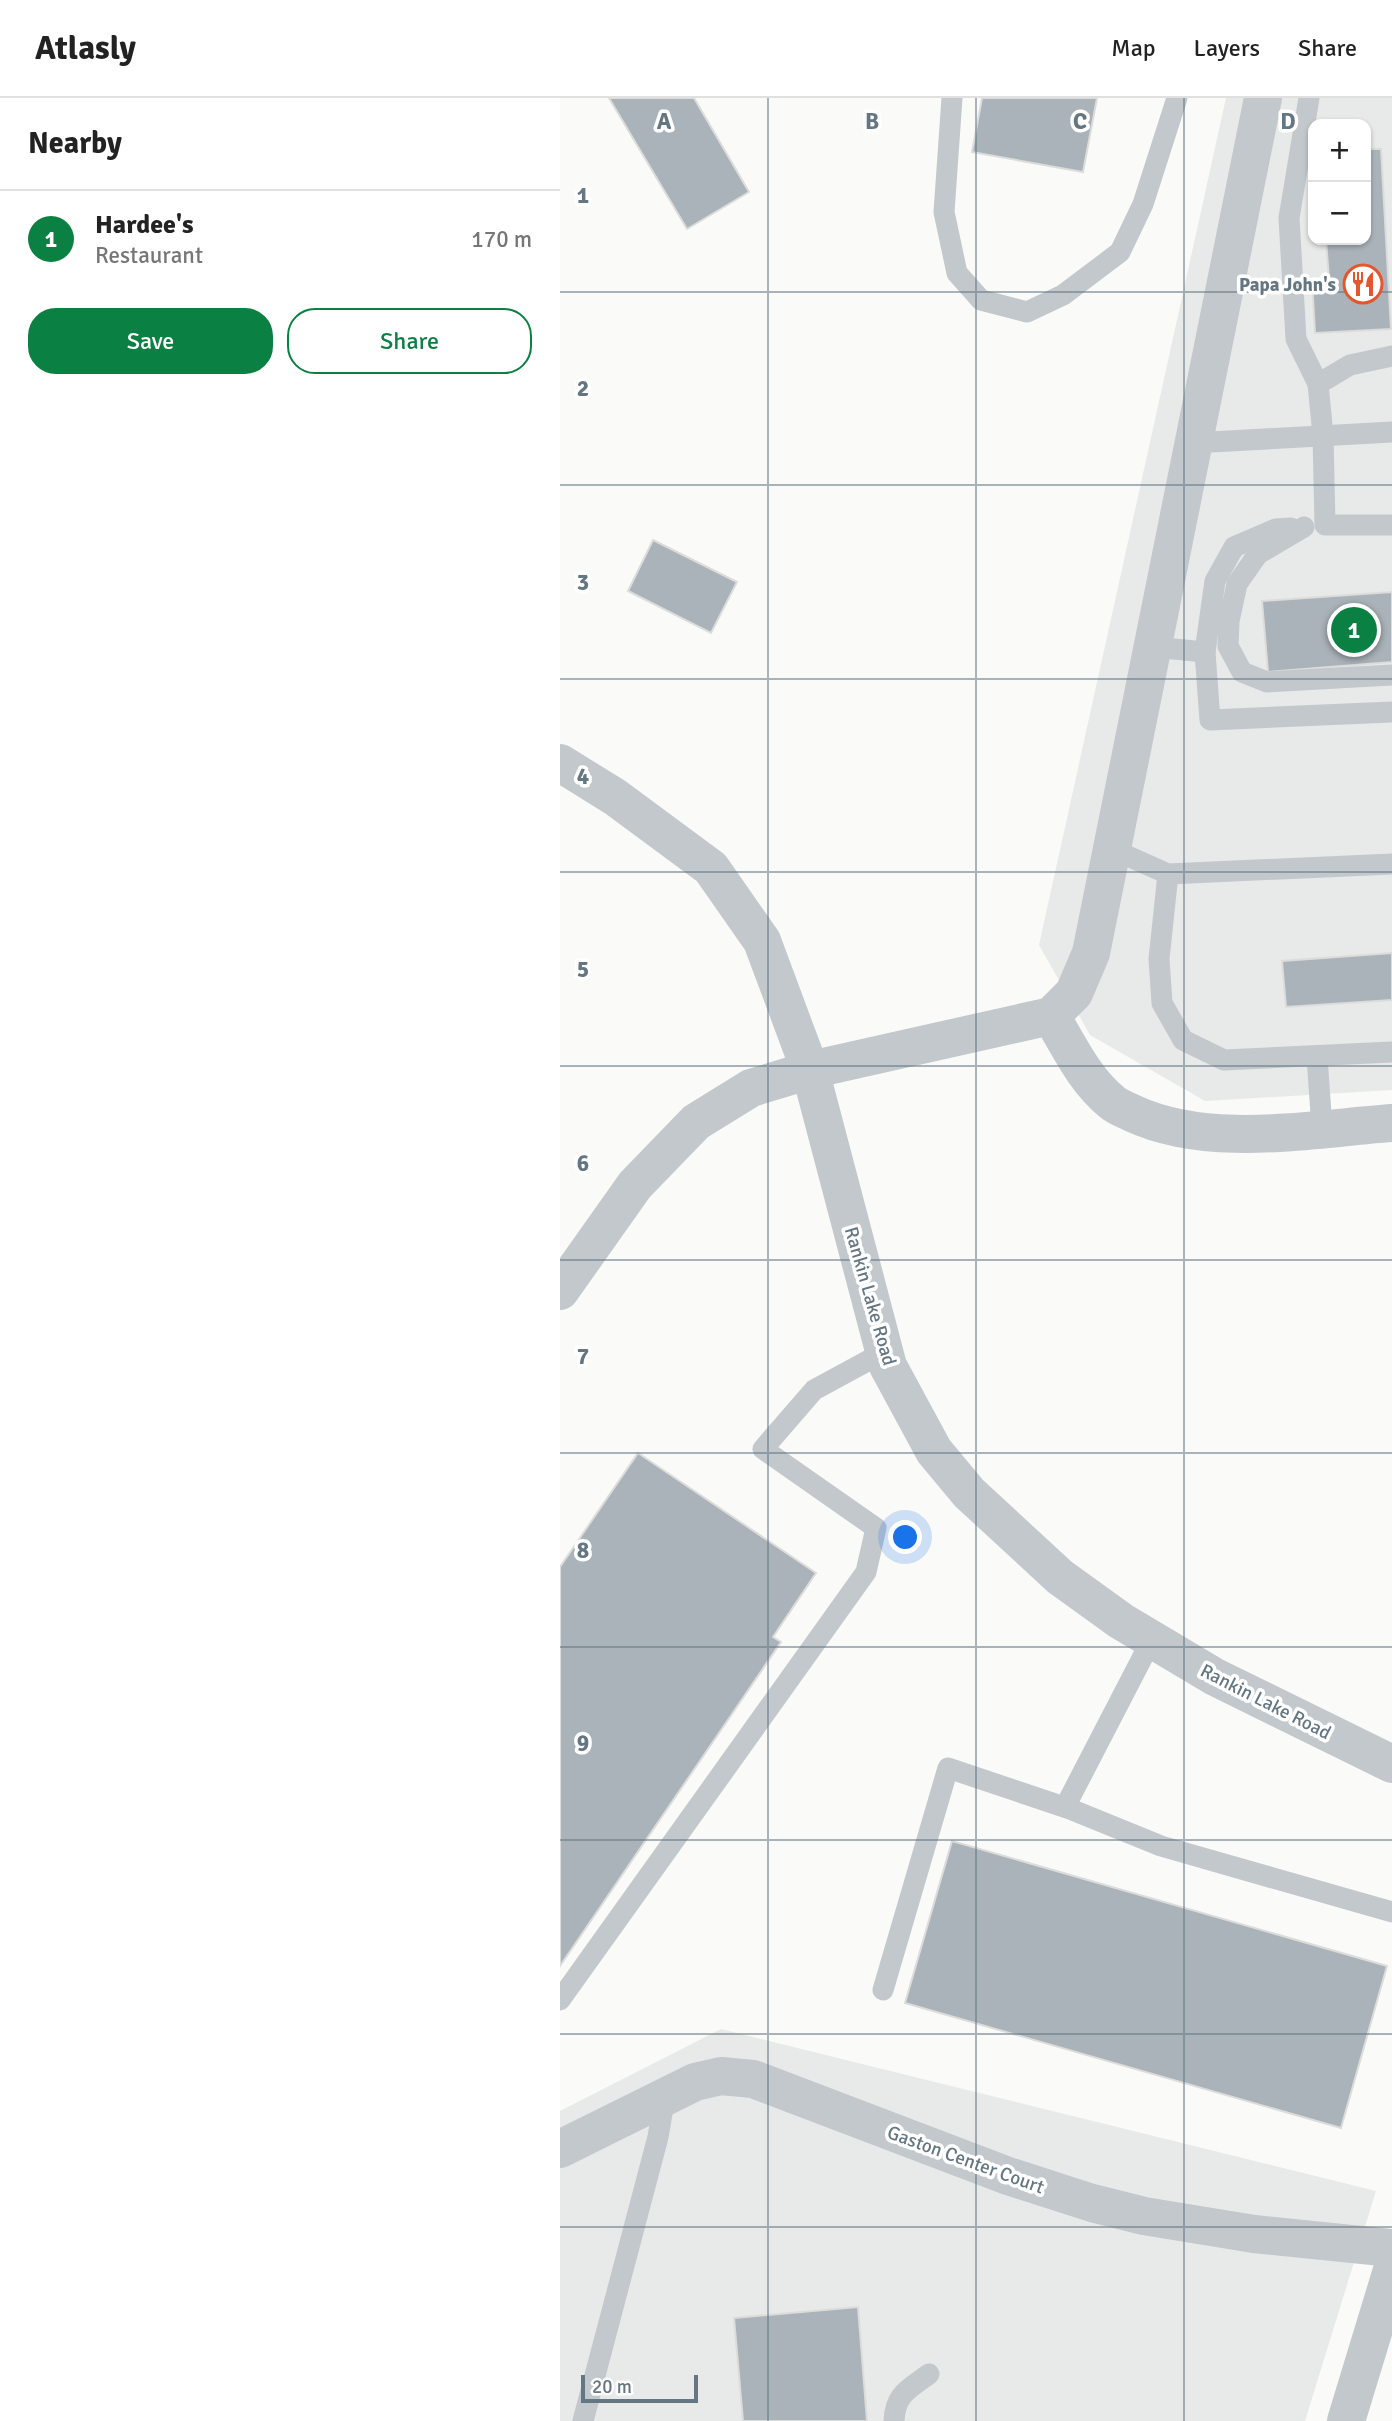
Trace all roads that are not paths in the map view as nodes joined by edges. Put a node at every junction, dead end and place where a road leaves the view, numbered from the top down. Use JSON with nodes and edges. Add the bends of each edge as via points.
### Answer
{"nodes":[{"id":1,"x":952,"y":98,"type":"edge"},
{"id":2,"x":1177,"y":98,"type":"edge"},
{"id":3,"x":1263,"y":98,"type":"edge"},
{"id":4,"x":1310,"y":98,"type":"edge"},
{"id":5,"x":1392,"y":356,"type":"edge"},
{"id":6,"x":1318,"y":384,"type":"junction"},
{"id":7,"x":1392,"y":432,"type":"edge"},
{"id":8,"x":1323,"y":435,"type":"junction"},
{"id":9,"x":1194,"y":443,"type":"junction"},
{"id":10,"x":1392,"y":525,"type":"edge"},
{"id":11,"x":1314,"y":526,"type":"junction"},
{"id":12,"x":1153,"y":647,"type":"junction"},
{"id":13,"x":1205,"y":652,"type":"junction"},
{"id":14,"x":1392,"y":675,"type":"edge"},
{"id":15,"x":1392,"y":712,"type":"edge"},
{"id":16,"x":560,"y":763,"type":"edge"},
{"id":17,"x":1112,"y":849,"type":"junction"},
{"id":18,"x":1392,"y":864,"type":"edge"},
{"id":19,"x":1168,"y":874,"type":"junction"},
{"id":20,"x":1051,"y":1016,"type":"junction"},
{"id":21,"x":1392,"y":1052,"type":"edge"},
{"id":22,"x":1317,"y":1057,"type":"junction"},
{"id":23,"x":810,"y":1070,"type":"junction"},
{"id":24,"x":1392,"y":1123,"type":"edge"},
{"id":25,"x":1322,"y":1128,"type":"junction"},
{"id":26,"x":560,"y":1291,"type":"edge"},
{"id":27,"x":884,"y":1352,"type":"junction"},
{"id":28,"x":1152,"y":1639,"type":"junction"},
{"id":29,"x":1392,"y":1764,"type":"edge"},
{"id":30,"x":1065,"y":1807,"type":"junction"},
{"id":31,"x":1392,"y":1912,"type":"edge"},
{"id":32,"x":883,"y":1990,"type":"dead end"},
{"id":33,"x":560,"y":2000,"type":"edge"},
{"id":34,"x":665,"y":2096,"type":"junction"},
{"id":35,"x":560,"y":2149,"type":"edge"},
{"id":36,"x":1392,"y":2248,"type":"edge"},
{"id":37,"x":1392,"y":2270,"type":"edge"},
{"id":38,"x":929,"y":2374,"type":"dead end"},
{"id":39,"x":583,"y":2421,"type":"edge"},
{"id":40,"x":894,"y":2421,"type":"edge"},
{"id":41,"x":1346,"y":2421,"type":"edge"}],
"edges":[{"from":1,"to":2,"type":"lane","via":[[944,212],[957,273],[981,300],[1027,312],[1063,295],[1120,253],[1143,204]]},
{"from":3,"to":9,"type":"street"},
{"from":4,"to":6,"type":"lane","via":[[1289,218],[1296,339]]},
{"from":5,"to":6,"type":"lane","via":[[1350,365]]},
{"from":6,"to":8,"type":"lane"},
{"from":7,"to":8,"type":"lane"},
{"from":8,"to":9,"type":"lane"},
{"from":8,"to":11,"type":"lane"},
{"from":9,"to":12,"type":"street"},
{"from":10,"to":11,"type":"lane"},
{"from":11,"to":13,"type":"lane","via":[[1276,529],[1234,547],[1215,581]]},
{"from":11,"to":14,"type":"lane","via":[[1258,554],[1237,584],[1228,621],[1228,646],[1242,672],[1267,682]]},
{"from":12,"to":13,"type":"lane"},
{"from":12,"to":17,"type":"street"},
{"from":13,"to":15,"type":"lane","via":[[1210,720]]},
{"from":16,"to":23,"type":"street","name":"Rankin Lake Road","via":[[711,867],[762,941]]},
{"from":17,"to":19,"type":"lane"},
{"from":17,"to":20,"type":"street","via":[[1091,954],[1074,993]]},
{"from":18,"to":19,"type":"lane"},
{"from":19,"to":22,"type":"lane","via":[[1159,959],[1162,1003],[1183,1040],[1224,1060]]},
{"from":20,"to":23,"type":"street"},
{"from":20,"to":25,"type":"street","via":[[1086,1074],[1113,1104],[1150,1121],[1197,1132]]},
{"from":21,"to":22,"type":"lane"},
{"from":22,"to":25,"type":"lane"},
{"from":23,"to":26,"type":"street","via":[[751,1088],[696,1122],[635,1185]]},
{"from":23,"to":27,"type":"street","name":"Rankin Lake Road"},
{"from":24,"to":25,"type":"street"},
{"from":27,"to":28,"type":"street","name":"Rankin Lake Road","via":[[934,1451],[969,1493],[1060,1577]]},
{"from":27,"to":33,"type":"lane","via":[[814,1390],[763,1449],[876,1528],[866,1572]]},
{"from":28,"to":29,"type":"street","name":"Rankin Lake Road","via":[[1215,1677]]},
{"from":28,"to":30,"type":"lane"},
{"from":30,"to":31,"type":"lane","via":[[1161,1846]]},
{"from":30,"to":32,"type":"lane","via":[[948,1768]]},
{"from":34,"to":35,"type":"street","name":"Gaston Center Court"},
{"from":34,"to":36,"type":"street","name":"Gaston Center Court","via":[[721,2076],[753,2079],[1092,2203],[1254,2234]]},
{"from":34,"to":39,"type":"lane"},
{"from":37,"to":41,"type":"street"},
{"from":38,"to":40,"type":"lane","via":[[899,2397]]}]}
